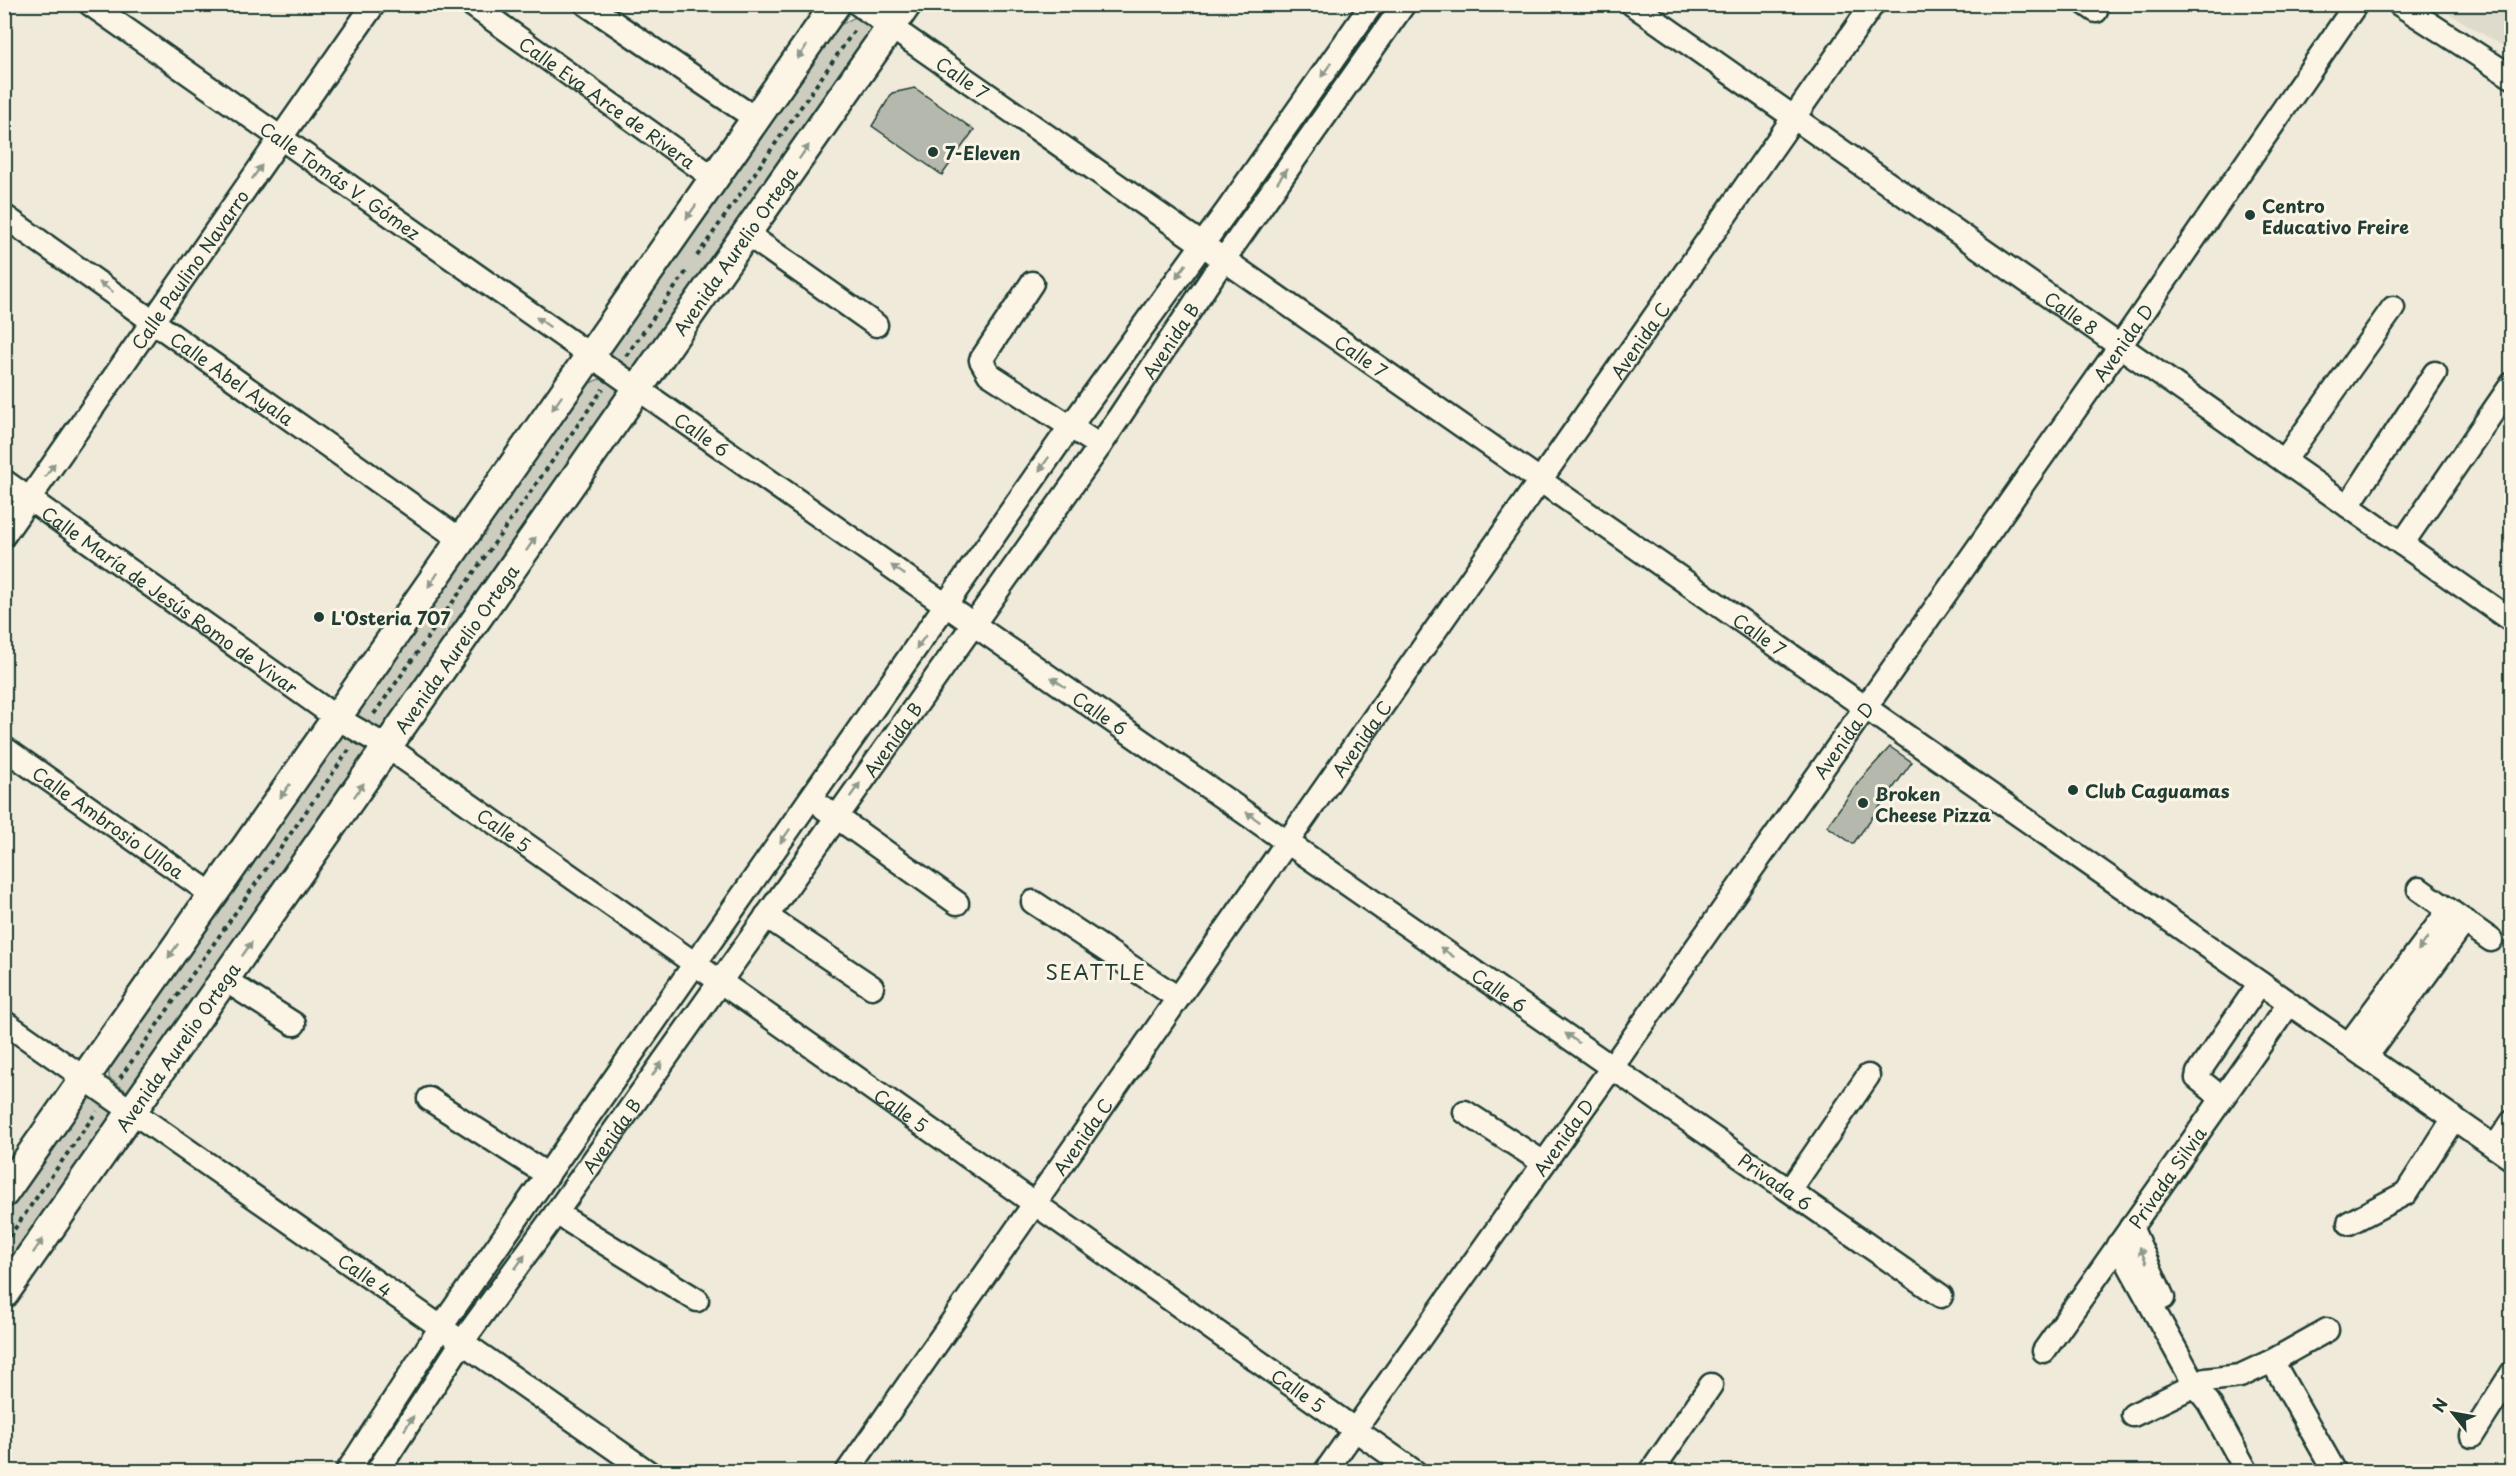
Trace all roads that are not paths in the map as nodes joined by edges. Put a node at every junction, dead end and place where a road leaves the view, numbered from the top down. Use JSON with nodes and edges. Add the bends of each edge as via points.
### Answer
{"nodes":[{"id":1,"x":90,"y":4,"type":"edge"},
{"id":2,"x":374,"y":4,"type":"edge"},
{"id":3,"x":471,"y":4,"type":"edge"},
{"id":4,"x":586,"y":4,"type":"edge"},
{"id":5,"x":836,"y":4,"type":"edge"},
{"id":6,"x":907,"y":4,"type":"edge"},
{"id":7,"x":1372,"y":4,"type":"edge"},
{"id":8,"x":1404,"y":4,"type":"edge"},
{"id":9,"x":1632,"y":4,"type":"edge"},
{"id":10,"x":1873,"y":4,"type":"edge"},
{"id":11,"x":2356,"y":4,"type":"edge"},
{"id":12,"x":2399,"y":4,"type":"edge"},
{"id":13,"x":863,"y":8,"type":"edge"},
{"id":14,"x":891,"y":28,"type":"junction"},
{"id":15,"x":1352,"y":33,"type":"junction"},
{"id":16,"x":1372,"y":49,"type":"junction"},
{"id":17,"x":2511,"y":77,"type":"edge"},
{"id":18,"x":1794,"y":118,"type":"junction"},
{"id":19,"x":756,"y":119,"type":"junction"},
{"id":20,"x":281,"y":138,"type":"junction"},
{"id":21,"x":714,"y":178,"type":"junction"},
{"id":22,"x":4,"y":216,"type":"edge"},
{"id":23,"x":747,"y":234,"type":"junction"},
{"id":24,"x":1201,"y":244,"type":"junction"},
{"id":25,"x":1224,"y":259,"type":"junction"},
{"id":26,"x":1032,"y":283,"type":"dead end"},
{"id":27,"x":2393,"y":308,"type":"dead end"},
{"id":28,"x":153,"y":321,"type":"junction"},
{"id":29,"x":876,"y":325,"type":"dead end"},
{"id":30,"x":2120,"y":346,"type":"junction"},
{"id":31,"x":591,"y":355,"type":"junction"},
{"id":32,"x":2435,"y":373,"type":"dead end"},
{"id":33,"x":2511,"y":384,"type":"edge"},
{"id":34,"x":638,"y":389,"type":"junction"},
{"id":35,"x":1070,"y":427,"type":"junction"},
{"id":36,"x":1100,"y":446,"type":"junction"},
{"id":37,"x":2284,"y":461,"type":"junction"},
{"id":38,"x":4,"y":481,"type":"edge"},
{"id":39,"x":1542,"y":482,"type":"junction"},
{"id":40,"x":30,"y":498,"type":"junction"},
{"id":41,"x":2348,"y":506,"type":"junction"},
{"id":42,"x":4,"y":535,"type":"edge"},
{"id":43,"x":461,"y":540,"type":"junction"},
{"id":44,"x":2402,"y":544,"type":"junction"},
{"id":45,"x":947,"y":604,"type":"junction"},
{"id":46,"x":2511,"y":621,"type":"edge"},
{"id":47,"x":973,"y":624,"type":"junction"},
{"id":48,"x":1865,"y":706,"type":"junction"},
{"id":49,"x":337,"y":718,"type":"junction"},
{"id":50,"x":361,"y":733,"type":"joint"},
{"id":51,"x":4,"y":748,"type":"edge"},
{"id":52,"x":388,"y":748,"type":"junction"},
{"id":53,"x":812,"y":798,"type":"junction"},
{"id":54,"x":837,"y":817,"type":"junction"},
{"id":55,"x":1288,"y":841,"type":"junction"},
{"id":56,"x":2419,"y":889,"type":"dead end"},
{"id":57,"x":213,"y":895,"type":"junction"},
{"id":58,"x":1033,"y":902,"type":"dead end"},
{"id":59,"x":957,"y":903,"type":"dead end"},
{"id":60,"x":766,"y":916,"type":"junction"},
{"id":61,"x":2457,"y":916,"type":"junction"},
{"id":62,"x":2491,"y":939,"type":"dead end"},
{"id":63,"x":696,"y":965,"type":"junction"},
{"id":64,"x":225,"y":980,"type":"junction"},
{"id":65,"x":719,"y":982,"type":"junction"},
{"id":66,"x":2260,"y":984,"type":"junction"},
{"id":67,"x":872,"y":987,"type":"dead end"},
{"id":68,"x":1178,"y":998,"type":"junction"},
{"id":69,"x":2289,"y":1004,"type":"junction"},
{"id":70,"x":4,"y":1022,"type":"edge"},
{"id":71,"x":294,"y":1024,"type":"dead end"},
{"id":72,"x":2348,"y":1045,"type":"junction"},
{"id":73,"x":2366,"y":1057,"type":"junction"},
{"id":74,"x":1613,"y":1066,"type":"junction"},
{"id":75,"x":1868,"y":1076,"type":"dead end"},
{"id":76,"x":84,"y":1078,"type":"junction"},
{"id":77,"x":2222,"y":1098,"type":"junction"},
{"id":78,"x":429,"y":1099,"type":"dead end"},
{"id":79,"x":597,"y":1106,"type":"junction"},
{"id":80,"x":132,"y":1112,"type":"junction"},
{"id":81,"x":1465,"y":1112,"type":"dead end"},
{"id":82,"x":2454,"y":1118,"type":"junction"},
{"id":83,"x":620,"y":1122,"type":"junction"},
{"id":84,"x":2511,"y":1122,"type":"edge"},
{"id":85,"x":2503,"y":1153,"type":"edge"},
{"id":86,"x":1544,"y":1163,"type":"junction"},
{"id":87,"x":548,"y":1175,"type":"junction"},
{"id":88,"x":1790,"y":1190,"type":"junction"},
{"id":89,"x":4,"y":1193,"type":"edge"},
{"id":90,"x":1035,"y":1203,"type":"junction"},
{"id":91,"x":556,"y":1213,"type":"junction"},
{"id":92,"x":2349,"y":1223,"type":"dead end"},
{"id":93,"x":2125,"y":1236,"type":"junction"},
{"id":94,"x":4,"y":1294,"type":"edge"},
{"id":95,"x":1941,"y":1296,"type":"dead end"},
{"id":96,"x":697,"y":1300,"type":"dead end"},
{"id":97,"x":441,"y":1327,"type":"junction"},
{"id":98,"x":2327,"y":1330,"type":"dead end"},
{"id":99,"x":462,"y":1342,"type":"junction"},
{"id":100,"x":2044,"y":1351,"type":"dead end"},
{"id":101,"x":2272,"y":1361,"type":"junction"},
{"id":102,"x":2511,"y":1373,"type":"edge"},
{"id":103,"x":1711,"y":1385,"type":"dead end"},
{"id":104,"x":2204,"y":1389,"type":"junction"},
{"id":105,"x":2133,"y":1415,"type":"dead end"},
{"id":106,"x":1355,"y":1428,"type":"junction"},
{"id":107,"x":2472,"y":1436,"type":"dead end"},
{"id":108,"x":347,"y":1472,"type":"edge"},
{"id":109,"x":377,"y":1472,"type":"edge"},
{"id":110,"x":648,"y":1472,"type":"edge"},
{"id":111,"x":847,"y":1472,"type":"edge"},
{"id":112,"x":1325,"y":1472,"type":"edge"},
{"id":113,"x":1415,"y":1472,"type":"edge"},
{"id":114,"x":1651,"y":1472,"type":"edge"},
{"id":115,"x":2247,"y":1472,"type":"edge"},
{"id":116,"x":2335,"y":1472,"type":"edge"}],
"edges":[{"from":1,"to":20,"type":"street","name":"Calle Tomás V. Gómez"},
{"from":2,"to":20,"type":"street","name":"Calle Paulino Navarro"},
{"from":3,"to":21,"type":"street","name":"Calle Eva Arce de Rivera"},
{"from":4,"to":19,"type":"street"},
{"from":5,"to":19,"type":"main road","one_way":true},
{"from":6,"to":14,"type":"main road","name":"Avenida Aurelio Ortega"},
{"from":7,"to":15,"type":"street","name":"Avenida B"},
{"from":8,"to":16,"type":"street","name":"Avenida B"},
{"from":9,"to":18,"type":"street","name":"Calle 8"},
{"from":10,"to":18,"type":"street","name":"Avenida C"},
{"from":11,"to":30,"type":"street","name":"Avenida D"},
{"from":12,"to":17,"type":"street"},
{"from":13,"to":14,"type":"street","name":"Calle 7"},
{"from":23,"to":14,"type":"main road","name":"Avenida Aurelio Ortega","one_way":true},
{"from":14,"to":24,"type":"street","name":"Calle 7"},
{"from":15,"to":16,"type":"street"},
{"from":15,"to":24,"type":"street","name":"Avenida B","one_way":true},
{"from":25,"to":16,"type":"street","name":"Avenida B","one_way":true},
{"from":18,"to":30,"type":"street","name":"Calle 8"},
{"from":18,"to":39,"type":"street","name":"Avenida C"},
{"from":19,"to":21,"type":"main road"},
{"from":28,"to":20,"type":"street","name":"Calle Paulino Navarro","one_way":true},
{"from":31,"to":20,"type":"street","name":"Calle Tomás V. Gómez","one_way":true},
{"from":21,"to":31,"type":"main road","one_way":true},
{"from":28,"to":22,"type":"street","name":"Calle Abel Ayala","one_way":true},
{"from":23,"to":29,"type":"street"},
{"from":23,"to":34,"type":"main road","name":"Avenida Aurelio Ortega"},
{"from":24,"to":25,"type":"street","name":"Calle 7"},
{"from":24,"to":35,"type":"street","name":"Avenida B","one_way":true},
{"from":25,"to":36,"type":"street","name":"Avenida B"},
{"from":25,"to":39,"type":"street","name":"Calle 7"},
{"from":26,"to":35,"type":"street","via":[[981,360],[989,374]]},
{"from":27,"to":37,"type":"street"},
{"from":40,"to":28,"type":"street","name":"Calle Paulino Navarro","one_way":true},
{"from":28,"to":43,"type":"street","name":"Calle Abel Ayala"},
{"from":30,"to":37,"type":"street","name":"Calle 8"},
{"from":30,"to":48,"type":"street","name":"Avenida D"},
{"from":31,"to":34,"type":"street","name":"Calle 6"},
{"from":31,"to":43,"type":"main road","one_way":true},
{"from":32,"to":41,"type":"street"},
{"from":33,"to":44,"type":"street"},
{"from":45,"to":34,"type":"street","name":"Calle 6","one_way":true},
{"from":52,"to":34,"type":"main road","name":"Avenida Aurelio Ortega","one_way":true},
{"from":35,"to":36,"type":"street"},
{"from":35,"to":45,"type":"street","name":"Avenida B","one_way":true},
{"from":36,"to":47,"type":"street","name":"Avenida B"},
{"from":37,"to":41,"type":"street","name":"Calle 8"},
{"from":38,"to":40,"type":"street","name":"Calle María de Jesús Romo de Vivar"},
{"from":39,"to":48,"type":"street","name":"Calle 7"},
{"from":39,"to":55,"type":"street","name":"Avenida C"},
{"from":40,"to":42,"type":"street","name":"Calle Paulino Navarro"},
{"from":40,"to":49,"type":"street","name":"Calle María de Jesús Romo de Vivar"},
{"from":41,"to":44,"type":"street","name":"Calle 8"},
{"from":43,"to":49,"type":"main road","one_way":true},
{"from":44,"to":46,"type":"street","name":"Calle 8"},
{"from":45,"to":47,"type":"street","name":"Calle 6"},
{"from":45,"to":53,"type":"street","name":"Avenida B","one_way":true},
{"from":54,"to":47,"type":"street","name":"Avenida B","one_way":true},
{"from":55,"to":47,"type":"street","name":"Calle 6","one_way":true},
{"from":48,"to":66,"type":"street","name":"Calle 7"},
{"from":48,"to":74,"type":"street","name":"Avenida D"},
{"from":49,"to":50,"type":"street","name":"Calle María de Jesús Romo de Vivar"},
{"from":49,"to":57,"type":"main road","one_way":true},
{"from":50,"to":52,"type":"street","name":"Calle 5"},
{"from":51,"to":57,"type":"street","name":"Calle Ambrosio Ulloa"},
{"from":52,"to":63,"type":"street","name":"Calle 5"},
{"from":64,"to":52,"type":"main road","name":"Avenida Aurelio Ortega","one_way":true},
{"from":53,"to":54,"type":"street"},
{"from":53,"to":63,"type":"street","name":"Avenida B","one_way":true},
{"from":54,"to":59,"type":"street"},
{"from":54,"to":60,"type":"street","name":"Avenida B"},
{"from":55,"to":68,"type":"street","name":"Avenida C"},
{"from":74,"to":55,"type":"street","name":"Calle 6","one_way":true},
{"from":56,"to":61,"type":"street"},
{"from":57,"to":76,"type":"main road","one_way":true},
{"from":58,"to":68,"type":"street"},
{"from":60,"to":65,"type":"street","name":"Avenida B"},
{"from":60,"to":67,"type":"street"},
{"from":61,"to":62,"type":"street"},
{"from":61,"to":72,"type":"street","one_way":true},
{"from":61,"to":73,"type":"street"},
{"from":63,"to":65,"type":"street","name":"Calle 5"},
{"from":63,"to":79,"type":"street","name":"Avenida B"},
{"from":64,"to":71,"type":"street"},
{"from":64,"to":80,"type":"main road","name":"Avenida Aurelio Ortega"},
{"from":83,"to":65,"type":"street","name":"Avenida B","one_way":true},
{"from":65,"to":90,"type":"street","name":"Calle 5"},
{"from":66,"to":69,"type":"street","name":"Calle 7"},
{"from":66,"to":77,"type":"street","via":[[2198,1073],[2200,1082]]},
{"from":68,"to":90,"type":"street","name":"Avenida C"},
{"from":69,"to":72,"type":"street","name":"Calle 7"},
{"from":69,"to":77,"type":"street","name":"Privada Silvia"},
{"from":70,"to":76,"type":"street","name":"Calle 4"},
{"from":72,"to":73,"type":"street","name":"Calle 7"},
{"from":73,"to":82,"type":"street","name":"Calle 7"},
{"from":74,"to":86,"type":"street","name":"Avenida D"},
{"from":74,"to":88,"type":"street","name":"Privada 6"},
{"from":75,"to":88,"type":"street"},
{"from":76,"to":80,"type":"street","name":"Calle 4"},
{"from":76,"to":89,"type":"main road"},
{"from":77,"to":93,"type":"street","name":"Privada Silvia"},
{"from":78,"to":87,"type":"street"},
{"from":79,"to":83,"type":"street"},
{"from":79,"to":87,"type":"street","name":"Avenida B"},
{"from":94,"to":80,"type":"main road","name":"Avenida Aurelio Ortega","one_way":true},
{"from":80,"to":97,"type":"street","name":"Calle 4"},
{"from":81,"to":86,"type":"street"},
{"from":82,"to":85,"type":"street","name":"Calle 7"},
{"from":82,"to":92,"type":"street","via":[[2406,1193]]},
{"from":83,"to":91,"type":"street","name":"Avenida B"},
{"from":84,"to":85,"type":"street"},
{"from":86,"to":106,"type":"street","name":"Avenida D"},
{"from":87,"to":97,"type":"street","name":"Avenida B"},
{"from":88,"to":95,"type":"street","name":"Privada 6"},
{"from":90,"to":106,"type":"street","name":"Calle 5"},
{"from":90,"to":111,"type":"street","name":"Avenida C"},
{"from":91,"to":96,"type":"street"},
{"from":99,"to":91,"type":"street","name":"Avenida B","one_way":true},
{"from":93,"to":100,"type":"street","name":"Privada Silvia"},
{"from":93,"to":104,"type":"street"},
{"from":97,"to":99,"type":"street","name":"Calle 4"},
{"from":97,"to":108,"type":"street","name":"Avenida B"},
{"from":98,"to":101,"type":"street"},
{"from":109,"to":99,"type":"street","name":"Avenida B","one_way":true},
{"from":99,"to":110,"type":"street","name":"Calle 4"},
{"from":101,"to":104,"type":"street"},
{"from":101,"to":116,"type":"street"},
{"from":102,"to":107,"type":"street"},
{"from":103,"to":114,"type":"street"},
{"from":104,"to":105,"type":"street"},
{"from":104,"to":115,"type":"street"},
{"from":106,"to":112,"type":"street","name":"Avenida D"},
{"from":106,"to":113,"type":"street","name":"Calle 5"}]}
